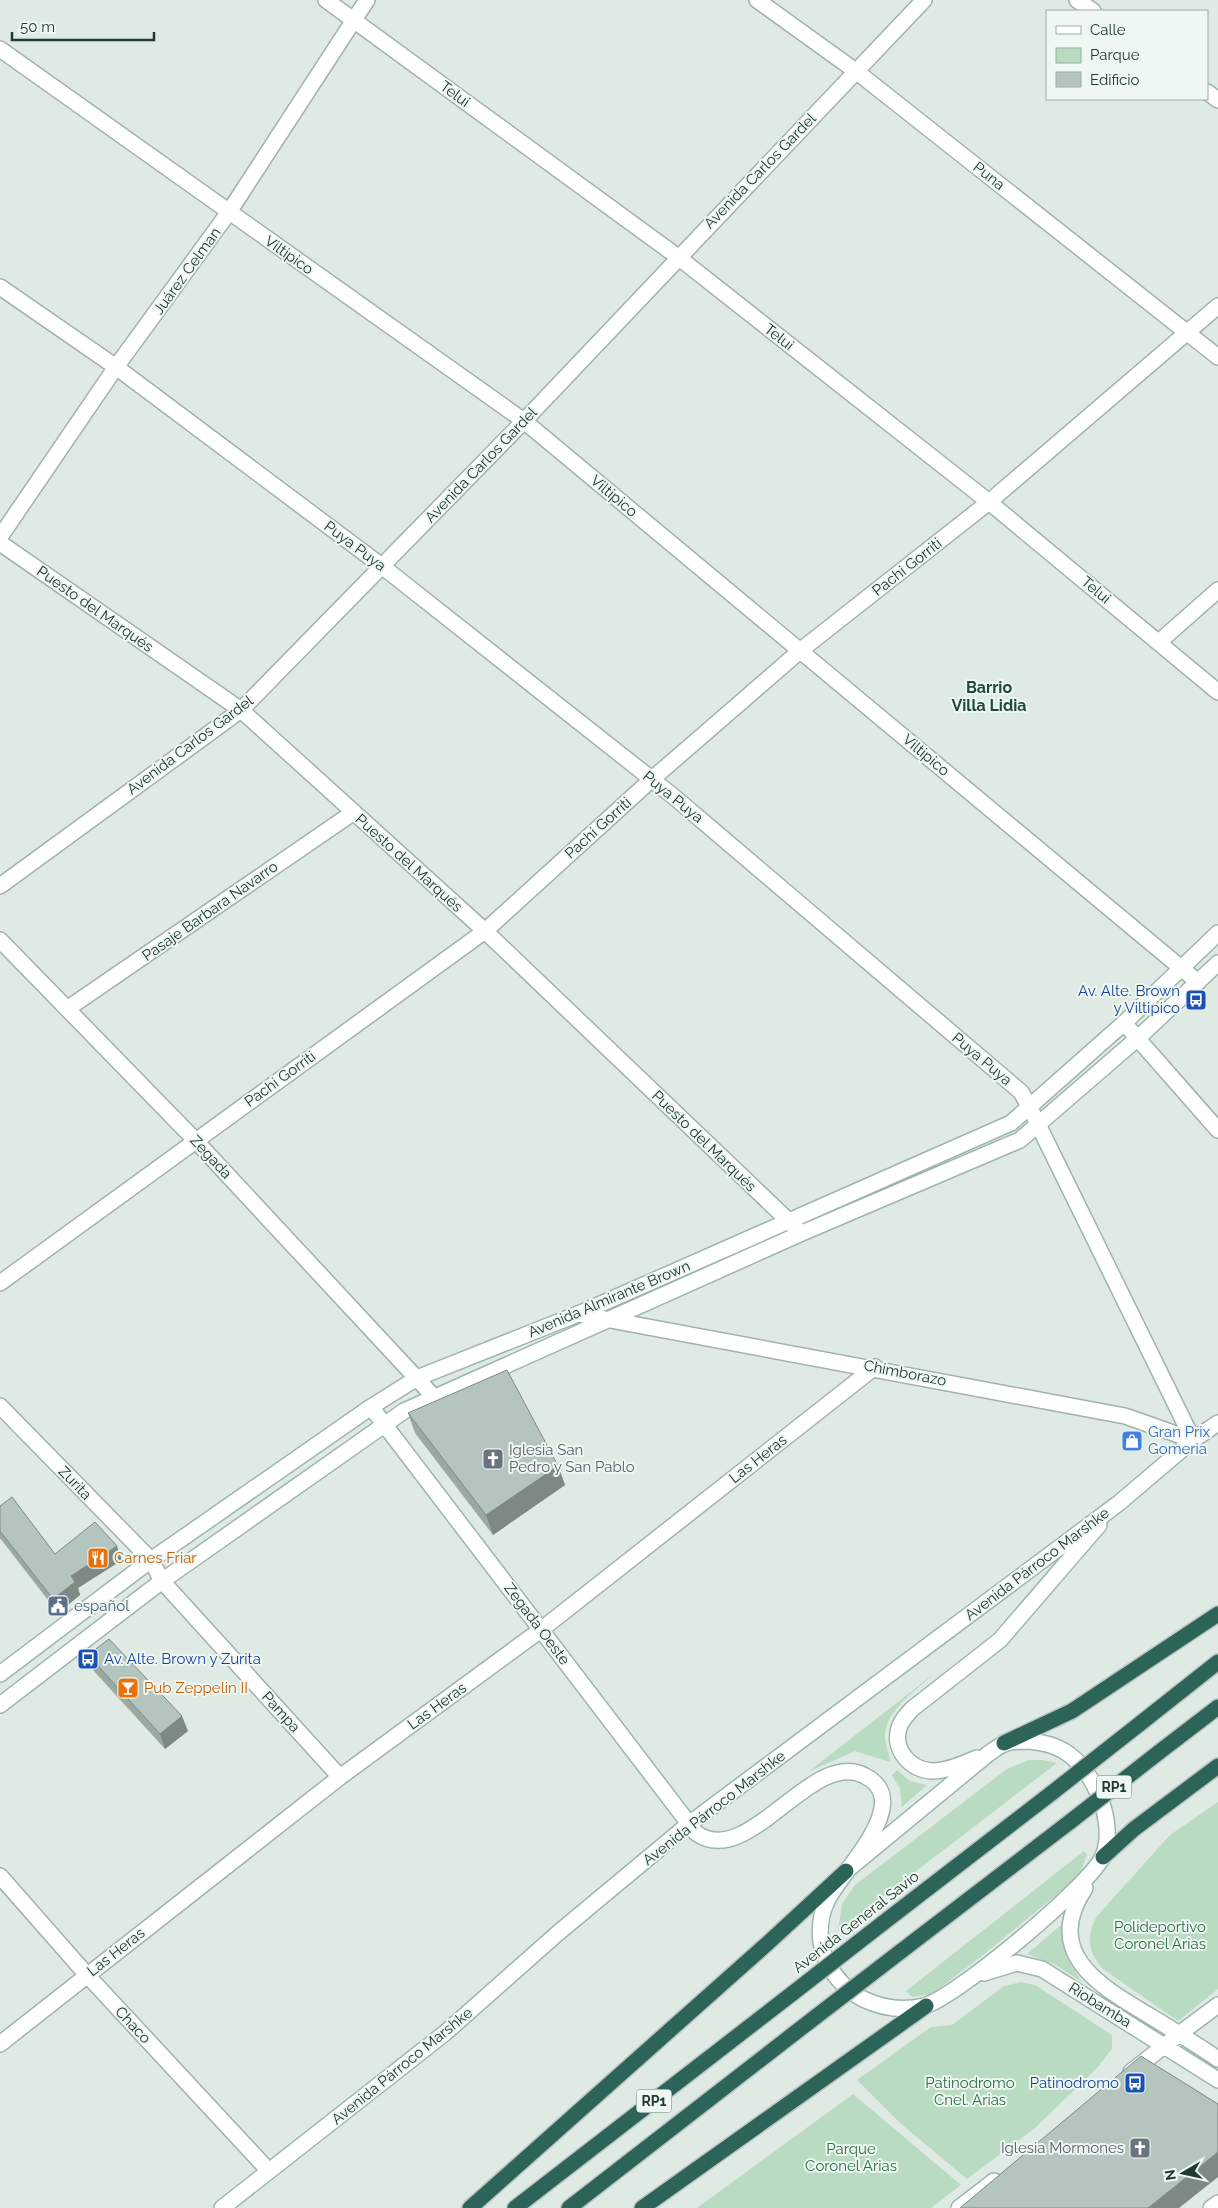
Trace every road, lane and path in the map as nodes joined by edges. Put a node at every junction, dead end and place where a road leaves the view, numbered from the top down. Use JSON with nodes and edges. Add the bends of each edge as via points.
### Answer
{"nodes":[{"id":1,"x":326,"y":0,"type":"edge"},
{"id":2,"x":367,"y":0,"type":"edge"},
{"id":3,"x":757,"y":0,"type":"edge"},
{"id":4,"x":924,"y":0,"type":"edge"},
{"id":5,"x":1077,"y":0,"type":"edge"},
{"id":6,"x":1092,"y":10,"type":"edge"},
{"id":7,"x":353,"y":19,"type":"junction"},
{"id":8,"x":0,"y":49,"type":"edge"},
{"id":9,"x":857,"y":72,"type":"junction"},
{"id":10,"x":229,"y":212,"type":"junction"},
{"id":11,"x":678,"y":257,"type":"junction"},
{"id":12,"x":0,"y":287,"type":"edge"},
{"id":13,"x":1218,"y":306,"type":"edge"},
{"id":14,"x":1187,"y":332,"type":"junction"},
{"id":15,"x":1218,"y":357,"type":"edge"},
{"id":16,"x":116,"y":367,"type":"junction"},
{"id":17,"x":524,"y":421,"type":"junction"},
{"id":18,"x":989,"y":502,"type":"junction"},
{"id":19,"x":0,"y":537,"type":"edge"},
{"id":20,"x":0,"y":542,"type":"edge"},
{"id":21,"x":383,"y":567,"type":"junction"},
{"id":22,"x":1218,"y":590,"type":"edge"},
{"id":23,"x":1159,"y":642,"type":"junction"},
{"id":24,"x":801,"y":650,"type":"junction"},
{"id":25,"x":1218,"y":692,"type":"edge"},
{"id":26,"x":241,"y":710,"type":"junction"},
{"id":27,"x":651,"y":780,"type":"junction"},
{"id":28,"x":354,"y":812,"type":"junction"},
{"id":29,"x":0,"y":886,"type":"edge"},
{"id":30,"x":485,"y":931,"type":"junction"},
{"id":31,"x":1218,"y":933,"type":"edge"},
{"id":32,"x":0,"y":940,"type":"edge"},
{"id":33,"x":1218,"y":963,"type":"edge"},
{"id":34,"x":1182,"y":969,"type":"junction"},
{"id":35,"x":1198,"y":982,"type":"junction"},
{"id":36,"x":67,"y":1009,"type":"junction"},
{"id":37,"x":1124,"y":1023,"type":"junction"},
{"id":38,"x":1138,"y":1038,"type":"junction"},
{"id":39,"x":1030,"y":1108,"type":"junction"},
{"id":40,"x":1040,"y":1125,"type":"junction"},
{"id":41,"x":1218,"y":1130,"type":"edge"},
{"id":42,"x":195,"y":1140,"type":"junction"},
{"id":43,"x":788,"y":1221,"type":"junction"},
{"id":44,"x":802,"y":1233,"type":"junction"},
{"id":45,"x":0,"y":1283,"type":"edge"},
{"id":46,"x":578,"y":1314,"type":"junction"},
{"id":47,"x":613,"y":1318,"type":"junction"},
{"id":48,"x":875,"y":1368,"type":"junction"},
{"id":49,"x":417,"y":1378,"type":"junction"},
{"id":50,"x":434,"y":1397,"type":"junction"},
{"id":51,"x":0,"y":1406,"type":"edge"},
{"id":52,"x":371,"y":1407,"type":"junction"},
{"id":53,"x":1218,"y":1423,"type":"edge"},
{"id":54,"x":385,"y":1424,"type":"junction"},
{"id":55,"x":1193,"y":1440,"type":"junction"},
{"id":56,"x":1119,"y":1503,"type":"junction"},
{"id":57,"x":150,"y":1560,"type":"junction"},
{"id":58,"x":162,"y":1581,"type":"junction"},
{"id":59,"x":1218,"y":1614,"type":"edge"},
{"id":60,"x":542,"y":1629,"type":"junction"},
{"id":61,"x":1218,"y":1662,"type":"edge"},
{"id":62,"x":0,"y":1674,"type":"edge"},
{"id":63,"x":0,"y":1705,"type":"edge"},
{"id":64,"x":1218,"y":1707,"type":"edge"},
{"id":65,"x":1004,"y":1744,"type":"junction"},
{"id":66,"x":988,"y":1754,"type":"junction"},
{"id":67,"x":1218,"y":1766,"type":"edge"},
{"id":68,"x":340,"y":1777,"type":"junction"},
{"id":69,"x":689,"y":1824,"type":"junction"},
{"id":70,"x":1100,"y":1860,"type":"junction"},
{"id":71,"x":846,"y":1871,"type":"junction"},
{"id":72,"x":0,"y":1876,"type":"edge"},
{"id":73,"x":87,"y":1975,"type":"junction"},
{"id":74,"x":973,"y":1977,"type":"junction"},
{"id":75,"x":1218,"y":2005,"type":"edge"},
{"id":76,"x":926,"y":2006,"type":"junction"},
{"id":77,"x":1179,"y":2034,"type":"junction"},
{"id":78,"x":0,"y":2044,"type":"edge"},
{"id":79,"x":1165,"y":2045,"type":"junction"},
{"id":80,"x":1218,"y":2059,"type":"edge"},
{"id":81,"x":1218,"y":2080,"type":"edge"},
{"id":82,"x":1119,"y":2081,"type":"edge"},
{"id":83,"x":268,"y":2171,"type":"junction"},
{"id":84,"x":1005,"y":2172,"type":"edge"},
{"id":85,"x":1218,"y":2203,"type":"edge"},
{"id":86,"x":222,"y":2208,"type":"edge"},
{"id":87,"x":470,"y":2208,"type":"edge"},
{"id":88,"x":515,"y":2208,"type":"edge"},
{"id":89,"x":569,"y":2208,"type":"edge"},
{"id":90,"x":642,"y":2208,"type":"edge"},
{"id":91,"x":959,"y":2208,"type":"edge"},
{"id":92,"x":1211,"y":2208,"type":"edge"}],
"edges":[{"from":1,"to":7,"type":"street","name":"Telui"},
{"from":2,"to":7,"type":"street","name":"Juárez Celman"},
{"from":3,"to":9,"type":"street","name":"Puna"},
{"from":4,"to":9,"type":"street","name":"Avenida Carlos Gardel"},
{"from":5,"to":6,"type":"street"},
{"from":7,"to":10,"type":"street","name":"Juárez Celman"},
{"from":7,"to":11,"type":"street","name":"Telui"},
{"from":8,"to":10,"type":"street","name":"Viltipico"},
{"from":9,"to":11,"type":"street","name":"Avenida Carlos Gardel"},
{"from":9,"to":14,"type":"street","name":"Puna"},
{"from":10,"to":16,"type":"street","name":"Juárez Celman"},
{"from":10,"to":17,"type":"street","name":"Viltipico"},
{"from":11,"to":17,"type":"street","name":"Avenida Carlos Gardel"},
{"from":11,"to":18,"type":"street","name":"Telui"},
{"from":12,"to":16,"type":"street","name":"Puya Puya"},
{"from":13,"to":14,"type":"street","name":"Pachi Gorriti"},
{"from":14,"to":15,"type":"street","name":"Puna"},
{"from":14,"to":18,"type":"street","name":"Pachi Gorriti"},
{"from":16,"to":19,"type":"street","name":"Juárez Celman"},
{"from":16,"to":21,"type":"street","name":"Puya Puya"},
{"from":17,"to":21,"type":"street","name":"Avenida Carlos Gardel"},
{"from":17,"to":24,"type":"street","name":"Viltipico"},
{"from":18,"to":23,"type":"street","name":"Telui"},
{"from":18,"to":24,"type":"street","name":"Pachi Gorriti"},
{"from":20,"to":26,"type":"street","name":"Puesto del Marqués"},
{"from":21,"to":26,"type":"street","name":"Avenida Carlos Gardel"},
{"from":21,"to":27,"type":"street","name":"Puya Puya"},
{"from":22,"to":23,"type":"street"},
{"from":23,"to":25,"type":"street","name":"Telui"},
{"from":24,"to":27,"type":"street","name":"Pachi Gorriti"},
{"from":24,"to":34,"type":"street","name":"Viltipico"},
{"from":26,"to":28,"type":"street","name":"Puesto del Marqués"},
{"from":26,"to":29,"type":"street","name":"Avenida Carlos Gardel"},
{"from":27,"to":30,"type":"street","name":"Pachi Gorriti"},
{"from":27,"to":39,"type":"street","name":"Puya Puya","via":[[1021,1092]]},
{"from":28,"to":30,"type":"street","name":"Puesto del Marqués"},
{"from":28,"to":36,"type":"street","name":"Pasaje Barbara Navarro"},
{"from":30,"to":42,"type":"street","name":"Pachi Gorriti"},
{"from":30,"to":43,"type":"street","name":"Puesto del Marqués"},
{"from":31,"to":34,"type":"street","name":"Avenida Almirante Brown"},
{"from":32,"to":36,"type":"street","name":"Zegada"},
{"from":33,"to":35,"type":"street","name":"Avenida Almirante Brown"},
{"from":34,"to":35,"type":"street","name":"Viltipico"},
{"from":34,"to":37,"type":"street","name":"Avenida Almirante Brown"},
{"from":35,"to":38,"type":"street","name":"Avenida Almirante Brown"},
{"from":36,"to":42,"type":"street","name":"Zegada"},
{"from":37,"to":38,"type":"street"},
{"from":37,"to":39,"type":"street","name":"Avenida Almirante Brown"},
{"from":38,"to":40,"type":"street","name":"Avenida Almirante Brown"},
{"from":38,"to":41,"type":"street"},
{"from":39,"to":40,"type":"street","name":"Puya Puya"},
{"from":39,"to":43,"type":"street","name":"Avenida Almirante Brown","via":[[1011,1123]]},
{"from":40,"to":44,"type":"street","name":"Avenida Almirante Brown","via":[[1020,1140]]},
{"from":40,"to":55,"type":"street","name":"Puya Puya"},
{"from":42,"to":45,"type":"street","name":"Pachi Gorriti"},
{"from":42,"to":49,"type":"street","name":"Zegada"},
{"from":43,"to":44,"type":"street","name":"Puesto del Marqués"},
{"from":43,"to":46,"type":"street","name":"Avenida Almirante Brown"},
{"from":44,"to":47,"type":"street","name":"Avenida Almirante Brown"},
{"from":46,"to":47,"type":"street","name":"Chimborazo"},
{"from":46,"to":49,"type":"street","name":"Avenida Almirante Brown"},
{"from":47,"to":48,"type":"street","name":"Chimborazo"},
{"from":47,"to":50,"type":"street","name":"Avenida Almirante Brown"},
{"from":48,"to":55,"type":"street","name":"Chimborazo","via":[[1125,1416]]},
{"from":48,"to":60,"type":"street","name":"Las Heras"},
{"from":49,"to":50,"type":"street","name":"Zegada"},
{"from":49,"to":52,"type":"street","name":"Avenida Almirante Brown"},
{"from":50,"to":54,"type":"street","name":"Avenida Almirante Brown"},
{"from":51,"to":57,"type":"street","name":"Zurita"},
{"from":52,"to":54,"type":"street","name":"Zegada Oeste"},
{"from":52,"to":57,"type":"street","name":"Avenida Almirante Brown"},
{"from":53,"to":55,"type":"street","name":"Avenida Párroco Marshke"},
{"from":54,"to":58,"type":"street","name":"Avenida Almirante Brown"},
{"from":54,"to":60,"type":"street","name":"Zegada Oeste"},
{"from":55,"to":56,"type":"street","name":"Avenida Párroco Marshke"},
{"from":56,"to":66,"type":"street","via":[[1000,1640],[912,1709],[898,1730],[902,1753],[918,1768],[941,1770]]},
{"from":56,"to":69,"type":"street","name":"Avenida Párroco Marshke"},
{"from":57,"to":58,"type":"street","name":"Zurita"},
{"from":57,"to":62,"type":"street","name":"Avenida Almirante Brown"},
{"from":58,"to":63,"type":"street","name":"Avenida Almirante Brown"},
{"from":58,"to":68,"type":"street","name":"Pampa"},
{"from":59,"to":65,"type":"highway","via":[[1072,1711]]},
{"from":60,"to":68,"type":"street","name":"Las Heras"},
{"from":60,"to":69,"type":"street","name":"Zegada Oeste"},
{"from":61,"to":88,"type":"highway","name":"Avenida General Savio","number":"RP1","bridge":true},
{"from":64,"to":89,"type":"highway","number":"RP1","bridge":true},
{"from":65,"to":66,"type":"street"},
{"from":65,"to":70,"type":"street","via":[[1023,1741],[1043,1743],[1063,1750],[1076,1761],[1095,1785],[1106,1816],[1106,1840]]},
{"from":66,"to":71,"type":"street"},
{"from":67,"to":70,"type":"highway","via":[[1134,1829]]},
{"from":68,"to":73,"type":"street","name":"Las Heras"},
{"from":69,"to":71,"type":"street","name":"Zegada Oeste","via":[[705,1838],[728,1840],[832,1774],[855,1772],[866,1776],[878,1788],[884,1808],[880,1821]]},
{"from":69,"to":83,"type":"street","name":"Avenida Párroco Marshke","via":[[445,2033]]},
{"from":70,"to":74,"type":"street","via":[[1073,1893]]},
{"from":70,"to":77,"type":"street","name":"Riobamba","via":[[1079,1897],[1073,1916],[1071,1936],[1077,1956],[1095,1981]]},
{"from":71,"to":76,"type":"street","name":"Zegada Oeste","via":[[822,1916],[821,1938],[829,1965],[846,1987],[870,2002],[892,2008]]},
{"from":71,"to":87,"type":"highway"},
{"from":72,"to":73,"type":"street","name":"Chaco"},
{"from":73,"to":78,"type":"street","name":"Las Heras"},
{"from":73,"to":83,"type":"street","name":"Chaco"},
{"from":74,"to":76,"type":"street"},
{"from":74,"to":79,"type":"street","name":"Riobamba","via":[[1017,1963],[1034,1965]]},
{"from":75,"to":77,"type":"street"},
{"from":76,"to":90,"type":"highway"},
{"from":77,"to":79,"type":"street"},
{"from":77,"to":80,"type":"street","name":"Riobamba"},
{"from":79,"to":81,"type":"street","name":"Riobamba"},
{"from":79,"to":82,"type":"street"},
{"from":83,"to":86,"type":"street","name":"Avenida Párroco Marshke"},
{"from":84,"to":91,"type":"street"},
{"from":85,"to":92,"type":"street"}]}
